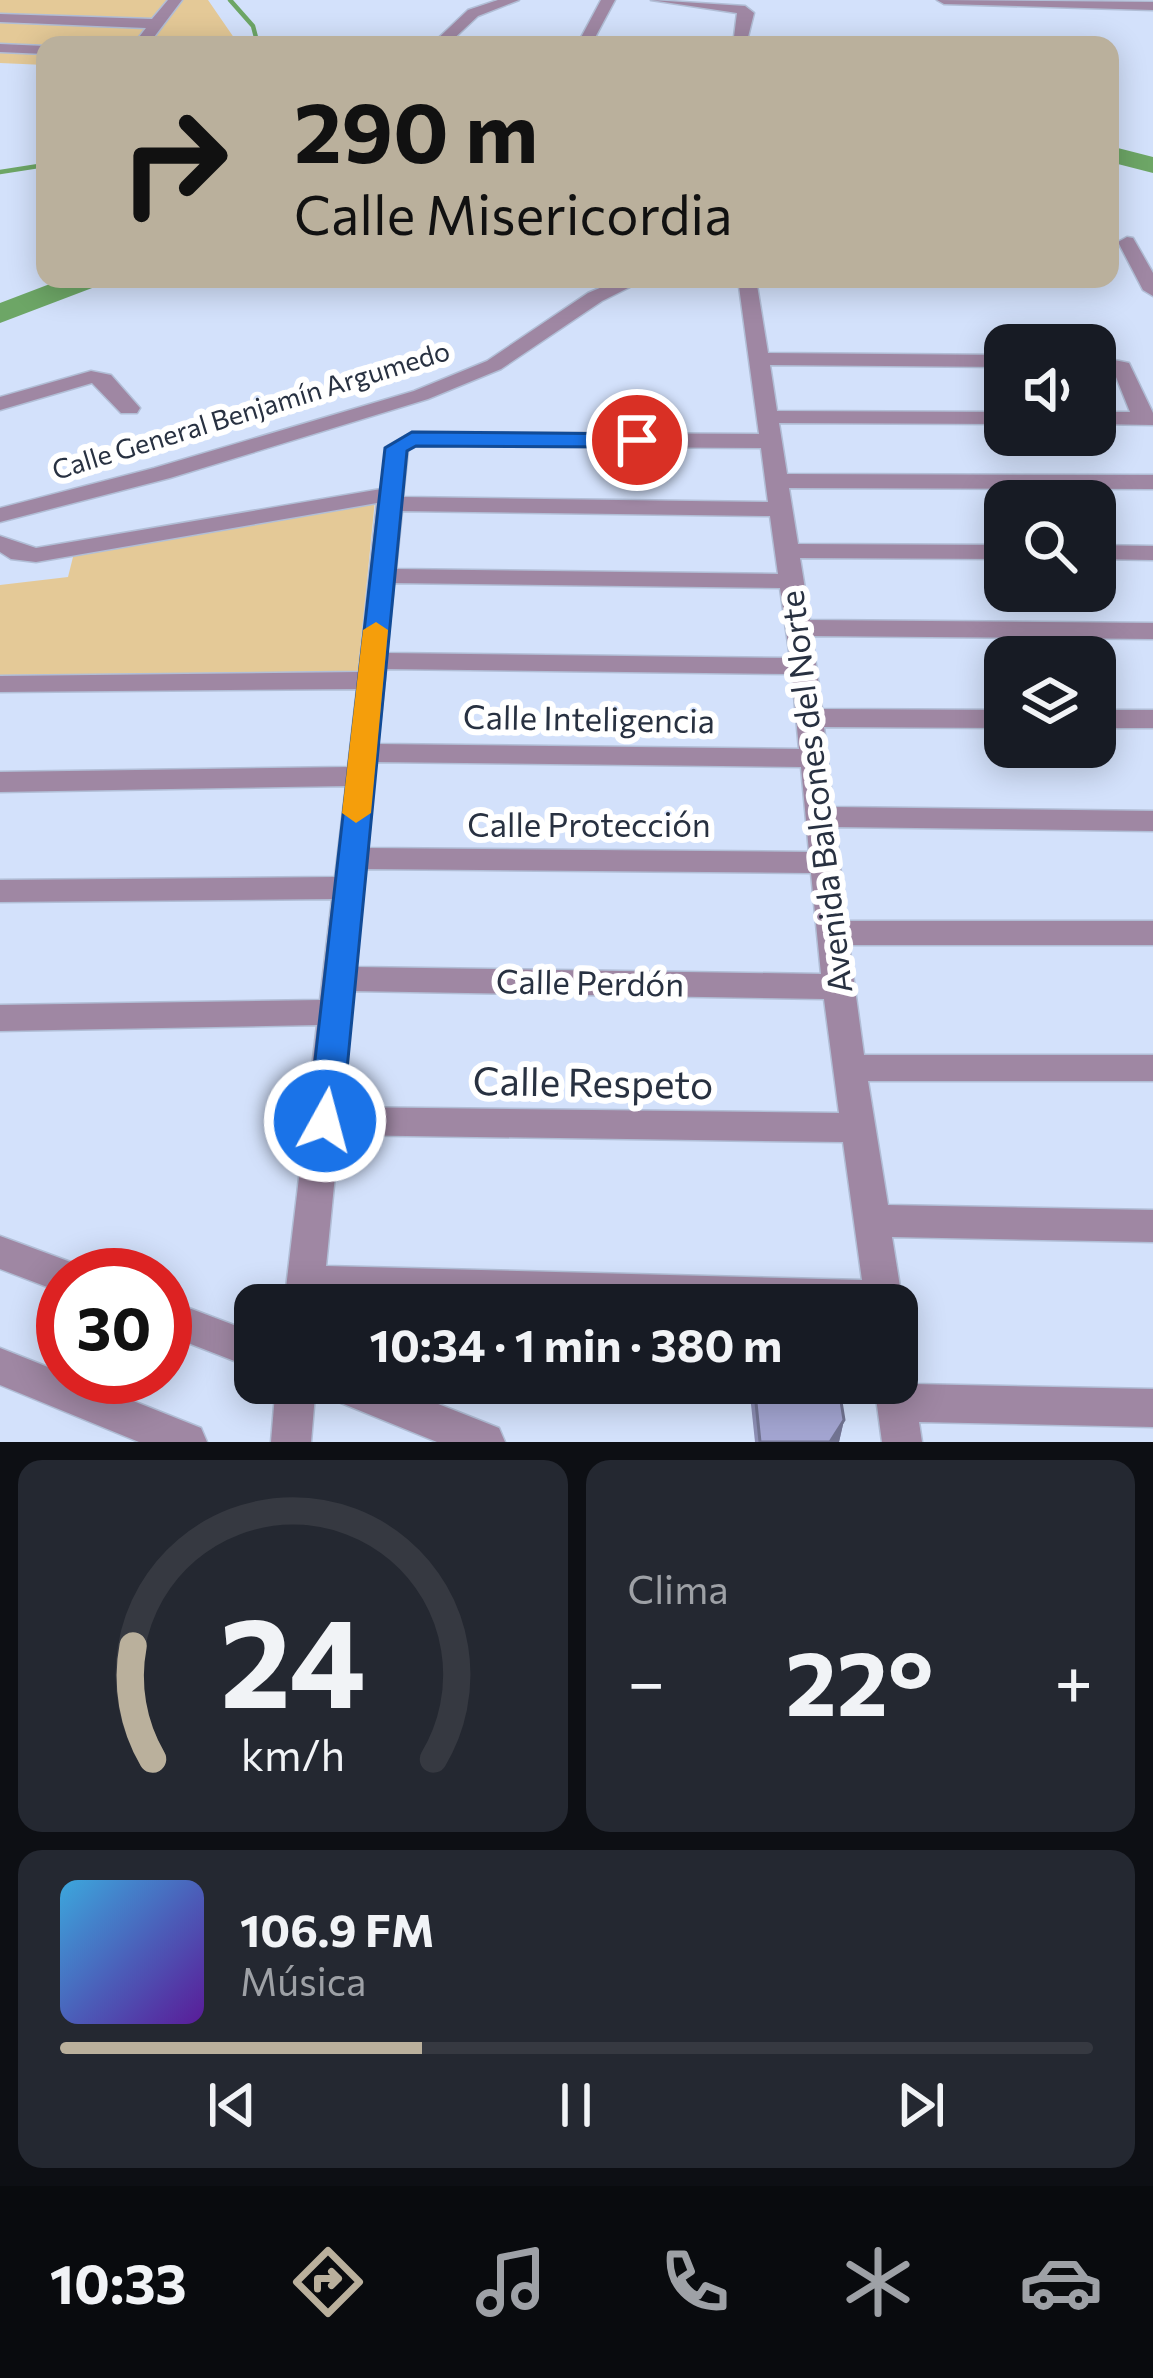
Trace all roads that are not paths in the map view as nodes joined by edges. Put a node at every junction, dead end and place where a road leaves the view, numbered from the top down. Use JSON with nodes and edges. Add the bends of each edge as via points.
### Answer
{"nodes":[{"id":1,"x":175,"y":0,"type":"edge"},
{"id":2,"x":512,"y":0,"type":"edge"},
{"id":3,"x":608,"y":0,"type":"edge"},
{"id":4,"x":658,"y":0,"type":"edge"},
{"id":5,"x":944,"y":0,"type":"edge"},
{"id":6,"x":1153,"y":6,"type":"edge"},
{"id":7,"x":0,"y":18,"type":"edge"},
{"id":8,"x":158,"y":24,"type":"junction"},
{"id":9,"x":148,"y":36,"type":"edge"},
{"id":10,"x":448,"y":36,"type":"edge"},
{"id":11,"x":589,"y":36,"type":"edge"},
{"id":12,"x":741,"y":36,"type":"edge"},
{"id":13,"x":0,"y":48,"type":"edge"},
{"id":14,"x":36,"y":50,"type":"edge"},
{"id":15,"x":1119,"y":240,"type":"edge"},
{"id":16,"x":1119,"y":241,"type":"edge"},
{"id":17,"x":1153,"y":248,"type":"edge"},
{"id":18,"x":617,"y":288,"type":"edge"},
{"id":19,"x":748,"y":288,"type":"edge"},
{"id":20,"x":1153,"y":290,"type":"edge"},
{"id":21,"x":757,"y":359,"type":"junction"},
{"id":22,"x":984,"y":362,"type":"edge"},
{"id":23,"x":1116,"y":366,"type":"edge"},
{"id":24,"x":0,"y":404,"type":"edge"},
{"id":25,"x":129,"y":408,"type":"dead end"},
{"id":26,"x":1116,"y":418,"type":"edge"},
{"id":27,"x":1148,"y":418,"type":"edge"},
{"id":28,"x":984,"y":419,"type":"edge"},
{"id":29,"x":770,"y":429,"type":"junction"},
{"id":30,"x":1153,"y":482,"type":"edge"},
{"id":31,"x":779,"y":495,"type":"junction"},
{"id":32,"x":388,"y":499,"type":"junction"},
{"id":33,"x":0,"y":515,"type":"edge"},
{"id":34,"x":2,"y":543,"type":"edge"},
{"id":35,"x":786,"y":550,"type":"junction"},
{"id":36,"x":984,"y":552,"type":"edge"},
{"id":37,"x":1116,"y":552,"type":"edge"},
{"id":38,"x":1153,"y":553,"type":"edge"},
{"id":39,"x":380,"y":576,"type":"junction"},
{"id":40,"x":791,"y":581,"type":"junction"},
{"id":41,"x":799,"y":628,"type":"junction"},
{"id":42,"x":1153,"y":632,"type":"edge"},
{"id":43,"x":804,"y":666,"type":"junction"},
{"id":44,"x":372,"y":670,"type":"junction"},
{"id":45,"x":0,"y":684,"type":"edge"},
{"id":46,"x":811,"y":718,"type":"junction"},
{"id":47,"x":984,"y":719,"type":"edge"},
{"id":48,"x":1116,"y":719,"type":"edge"},
{"id":49,"x":1153,"y":719,"type":"edge"},
{"id":50,"x":814,"y":758,"type":"junction"},
{"id":51,"x":361,"y":764,"type":"junction"},
{"id":52,"x":0,"y":782,"type":"edge"},
{"id":53,"x":820,"y":817,"type":"junction"},
{"id":54,"x":1153,"y":821,"type":"edge"},
{"id":55,"x":825,"y":862,"type":"junction"},
{"id":56,"x":350,"y":874,"type":"junction"},
{"id":57,"x":0,"y":891,"type":"edge"},
{"id":58,"x":832,"y":933,"type":"junction"},
{"id":59,"x":1153,"y":933,"type":"edge"},
{"id":60,"x":838,"y":987,"type":"junction"},
{"id":61,"x":339,"y":996,"type":"junction"},
{"id":62,"x":0,"y":1018,"type":"edge"},
{"id":63,"x":852,"y":1068,"type":"junction"},
{"id":64,"x":1153,"y":1069,"type":"edge"},
{"id":65,"x":325,"y":1121,"type":"junction"},
{"id":66,"x":860,"y":1128,"type":"junction"},
{"id":67,"x":873,"y":1221,"type":"junction"},
{"id":68,"x":1153,"y":1226,"type":"edge"},
{"id":69,"x":0,"y":1252,"type":"edge"},
{"id":70,"x":36,"y":1266,"type":"edge"},
{"id":71,"x":305,"y":1284,"type":"edge"},
{"id":72,"x":882,"y":1284,"type":"edge"},
{"id":73,"x":192,"y":1326,"type":"edge"},
{"id":74,"x":234,"y":1343,"type":"edge"},
{"id":75,"x":0,"y":1366,"type":"edge"},
{"id":76,"x":294,"y":1404,"type":"edge"},
{"id":77,"x":390,"y":1404,"type":"edge"},
{"id":78,"x":1153,"y":1408,"type":"edge"},
{"id":79,"x":898,"y":1409,"type":"edge"},
{"id":80,"x":187,"y":1442,"type":"edge"},
{"id":81,"x":291,"y":1442,"type":"edge"},
{"id":82,"x":485,"y":1442,"type":"edge"}],
"edges":[{"from":1,"to":8,"type":"street"},
{"from":2,"to":10,"type":"street","via":[[473,13]]},
{"from":3,"to":11,"type":"street"},
{"from":4,"to":12,"type":"street","via":[[740,9],[747,13]]},
{"from":5,"to":6,"type":"street"},
{"from":7,"to":8,"type":"street"},
{"from":8,"to":9,"type":"street"},
{"from":13,"to":14,"type":"street"},
{"from":15,"to":17,"type":"street"},
{"from":16,"to":20,"type":"street"},
{"from":18,"to":33,"type":"street","name":"Calle General Benjamín Argumedo","via":[[494,365],[422,395]]},
{"from":19,"to":21,"type":"street","name":"Avenida Balcones del Norte"},
{"from":21,"to":22,"type":"street"},
{"from":21,"to":29,"type":"street","name":"Avenida Balcones del Norte"},
{"from":23,"to":27,"type":"street"},
{"from":24,"to":25,"type":"street","via":[[91,376],[104,379]]},
{"from":26,"to":27,"type":"street"},
{"from":28,"to":29,"type":"street"},
{"from":29,"to":31,"type":"street","name":"Avenida Balcones del Norte"},
{"from":29,"to":32,"type":"street","via":[[401,441]]},
{"from":30,"to":31,"type":"street"},
{"from":31,"to":32,"type":"street"},
{"from":31,"to":35,"type":"street","name":"Avenida Balcones del Norte"},
{"from":32,"to":34,"type":"street","via":[[36,554]]},
{"from":32,"to":39,"type":"street"},
{"from":35,"to":36,"type":"street"},
{"from":35,"to":40,"type":"street","name":"Avenida Balcones del Norte"},
{"from":37,"to":38,"type":"street"},
{"from":39,"to":40,"type":"street"},
{"from":39,"to":44,"type":"street"},
{"from":40,"to":41,"type":"street","name":"Avenida Balcones del Norte"},
{"from":41,"to":42,"type":"street"},
{"from":41,"to":43,"type":"street","name":"Avenida Balcones del Norte"},
{"from":43,"to":44,"type":"street"},
{"from":43,"to":46,"type":"street","name":"Avenida Balcones del Norte"},
{"from":44,"to":45,"type":"street"},
{"from":44,"to":51,"type":"street"},
{"from":46,"to":47,"type":"street"},
{"from":46,"to":50,"type":"street","name":"Avenida Balcones del Norte"},
{"from":48,"to":49,"type":"street"},
{"from":50,"to":51,"type":"street","name":"Calle Inteligencia"},
{"from":50,"to":53,"type":"street","name":"Avenida Balcones del Norte"},
{"from":51,"to":52,"type":"street","name":"Calle Inteligencia"},
{"from":51,"to":56,"type":"street"},
{"from":53,"to":54,"type":"street"},
{"from":53,"to":55,"type":"street","name":"Avenida Balcones del Norte"},
{"from":55,"to":56,"type":"street","name":"Calle Protección"},
{"from":55,"to":58,"type":"street","name":"Avenida Balcones del Norte"},
{"from":56,"to":57,"type":"street","name":"Calle Protección"},
{"from":56,"to":61,"type":"street"},
{"from":58,"to":59,"type":"street"},
{"from":58,"to":60,"type":"street","name":"Avenida Balcones del Norte"},
{"from":60,"to":61,"type":"street","name":"Calle Perdón"},
{"from":60,"to":63,"type":"street","name":"Avenida Balcones del Norte"},
{"from":61,"to":62,"type":"street","name":"Calle Perdón"},
{"from":61,"to":65,"type":"street"},
{"from":63,"to":64,"type":"street"},
{"from":63,"to":66,"type":"street","name":"Avenida Balcones del Norte"},
{"from":65,"to":66,"type":"street","name":"Calle Respeto"},
{"from":65,"to":71,"type":"street"},
{"from":66,"to":67,"type":"street","name":"Avenida Balcones del Norte"},
{"from":67,"to":68,"type":"street"},
{"from":67,"to":72,"type":"street","name":"Avenida Balcones del Norte"},
{"from":69,"to":70,"type":"street"},
{"from":73,"to":74,"type":"street"},
{"from":75,"to":80,"type":"street"},
{"from":76,"to":81,"type":"street"},
{"from":77,"to":82,"type":"street"},
{"from":78,"to":79,"type":"street"}]}
